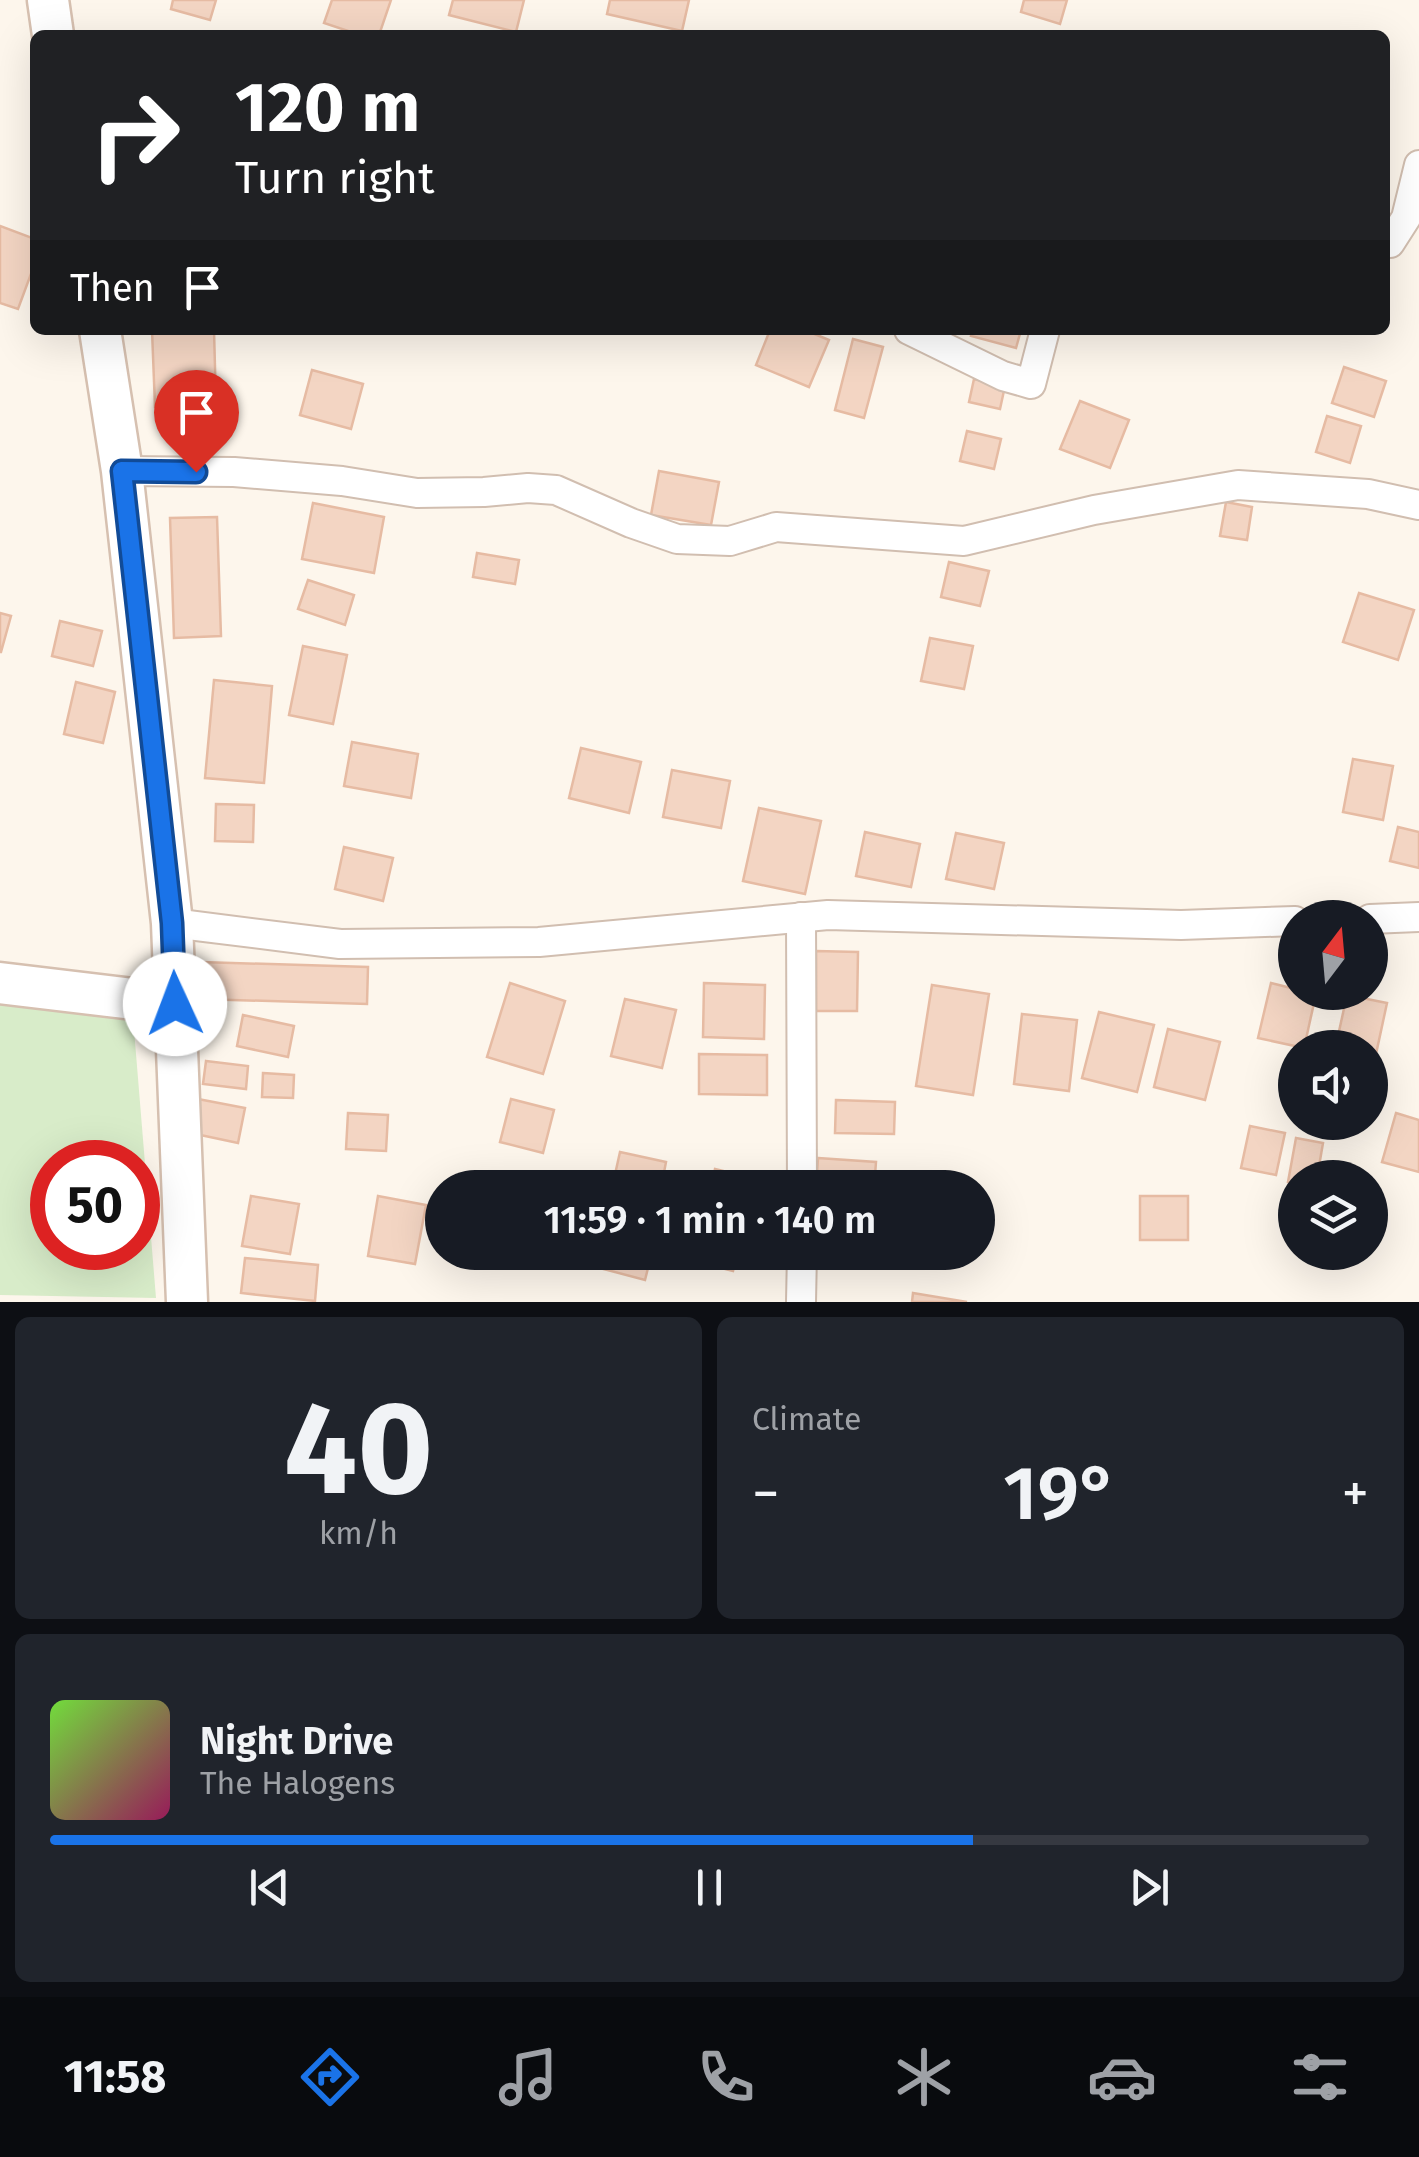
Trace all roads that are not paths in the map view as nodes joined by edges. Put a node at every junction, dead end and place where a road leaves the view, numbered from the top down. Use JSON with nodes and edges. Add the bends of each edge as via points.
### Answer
{"nodes":[{"id":1,"x":48,"y":0,"type":"edge"},
{"id":2,"x":52,"y":30,"type":"edge"},
{"id":3,"x":1419,"y":164,"type":"edge"},
{"id":4,"x":1390,"y":243,"type":"edge"},
{"id":5,"x":101,"y":335,"type":"edge"},
{"id":6,"x":919,"y":335,"type":"edge"},
{"id":7,"x":1044,"y":335,"type":"edge"},
{"id":8,"x":122,"y":471,"type":"junction"},
{"id":9,"x":1419,"y":505,"type":"edge"},
{"id":10,"x":801,"y":917,"type":"junction"},
{"id":11,"x":1419,"y":917,"type":"edge"},
{"id":12,"x":1388,"y":918,"type":"edge"},
{"id":13,"x":1278,"y":922,"type":"edge"},
{"id":14,"x":172,"y":923,"type":"junction"},
{"id":15,"x":0,"y":983,"type":"edge"},
{"id":16,"x":175,"y":1004,"type":"junction"},
{"id":17,"x":802,"y":1170,"type":"edge"},
{"id":18,"x":802,"y":1270,"type":"edge"},
{"id":19,"x":187,"y":1302,"type":"edge"},
{"id":20,"x":801,"y":1302,"type":"edge"}],
"edges":[{"from":1,"to":2,"type":"main road"},
{"from":3,"to":4,"type":"street","via":[[1406,218]]},
{"from":5,"to":8,"type":"main road"},
{"from":6,"to":7,"type":"street","via":[[1032,384]]},
{"from":8,"to":9,"type":"street","via":[[234,472],[417,493],[556,490],[677,539],[730,541],[776,527],[964,541],[1238,485],[1368,494]]},
{"from":8,"to":14,"type":"main road"},
{"from":10,"to":13,"type":"street"},
{"from":10,"to":14,"type":"street","via":[[538,942],[380,944]]},
{"from":10,"to":17,"type":"street"},
{"from":11,"to":12,"type":"street"},
{"from":14,"to":16,"type":"main road"},
{"from":15,"to":16,"type":"main road"},
{"from":16,"to":19,"type":"main road"},
{"from":18,"to":20,"type":"street"}]}
